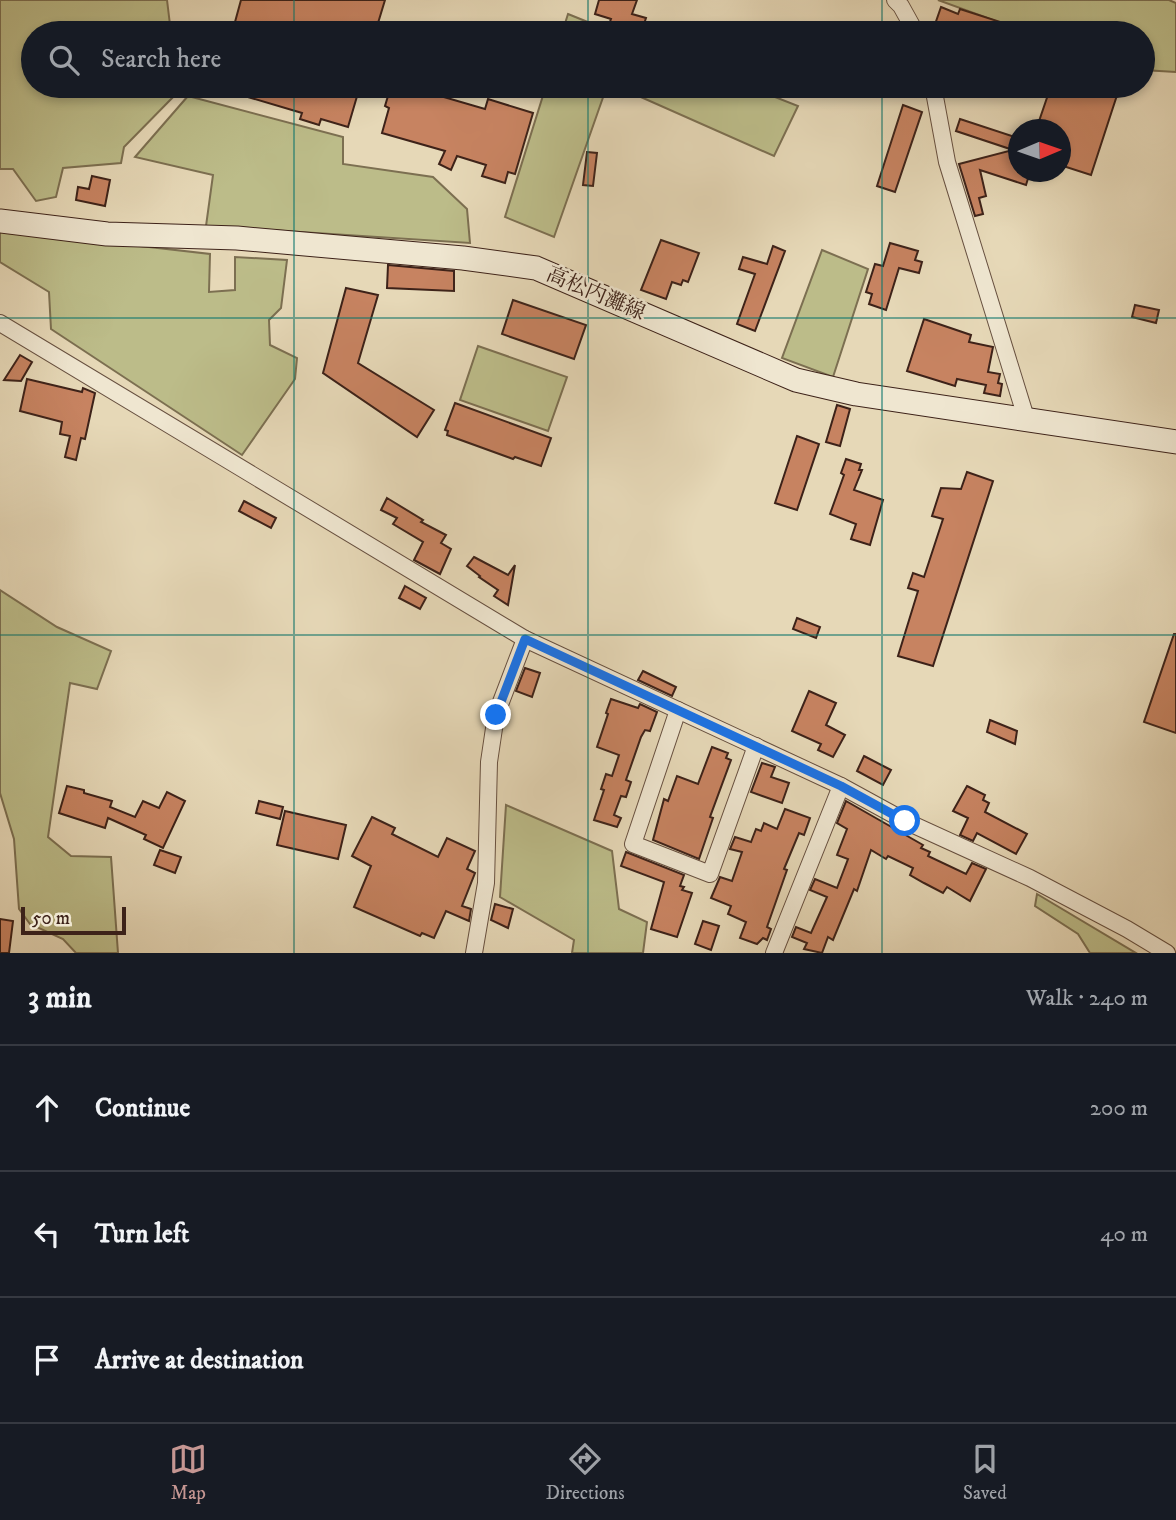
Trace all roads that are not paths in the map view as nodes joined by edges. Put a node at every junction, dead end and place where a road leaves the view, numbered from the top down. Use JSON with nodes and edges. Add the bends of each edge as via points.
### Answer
{"nodes":[{"id":1,"x":895,"y":0,"type":"edge"},
{"id":2,"x":909,"y":21,"type":"edge"},
{"id":3,"x":935,"y":98,"type":"edge"},
{"id":4,"x":0,"y":221,"type":"edge"},
{"id":5,"x":0,"y":323,"type":"edge"},
{"id":6,"x":1027,"y":421,"type":"junction"},
{"id":7,"x":1176,"y":442,"type":"edge"},
{"id":8,"x":525,"y":639,"type":"junction"},
{"id":9,"x":678,"y":710,"type":"junction"},
{"id":10,"x":756,"y":746,"type":"junction"},
{"id":11,"x":841,"y":786,"type":"junction"},
{"id":12,"x":474,"y":953,"type":"edge"},
{"id":13,"x":774,"y":953,"type":"edge"},
{"id":14,"x":1167,"y":953,"type":"edge"}],
"edges":[{"from":1,"to":2,"type":"street"},
{"from":3,"to":6,"type":"street","via":[[947,162]]},
{"from":4,"to":6,"type":"main road","name":"高松内灘線","via":[[107,234],[250,240],[536,268],[796,380]]},
{"from":5,"to":8,"type":"street"},
{"from":6,"to":7,"type":"main road","name":"高松内灘線"},
{"from":8,"to":9,"type":"street"},
{"from":8,"to":12,"type":"street","via":[[496,715],[489,762],[486,883]]},
{"from":9,"to":10,"type":"street"},
{"from":9,"to":10,"type":"street","via":[[633,844],[710,874]]},
{"from":10,"to":11,"type":"street"},
{"from":11,"to":13,"type":"street"},
{"from":11,"to":14,"type":"street","via":[[1030,878]]}]}
